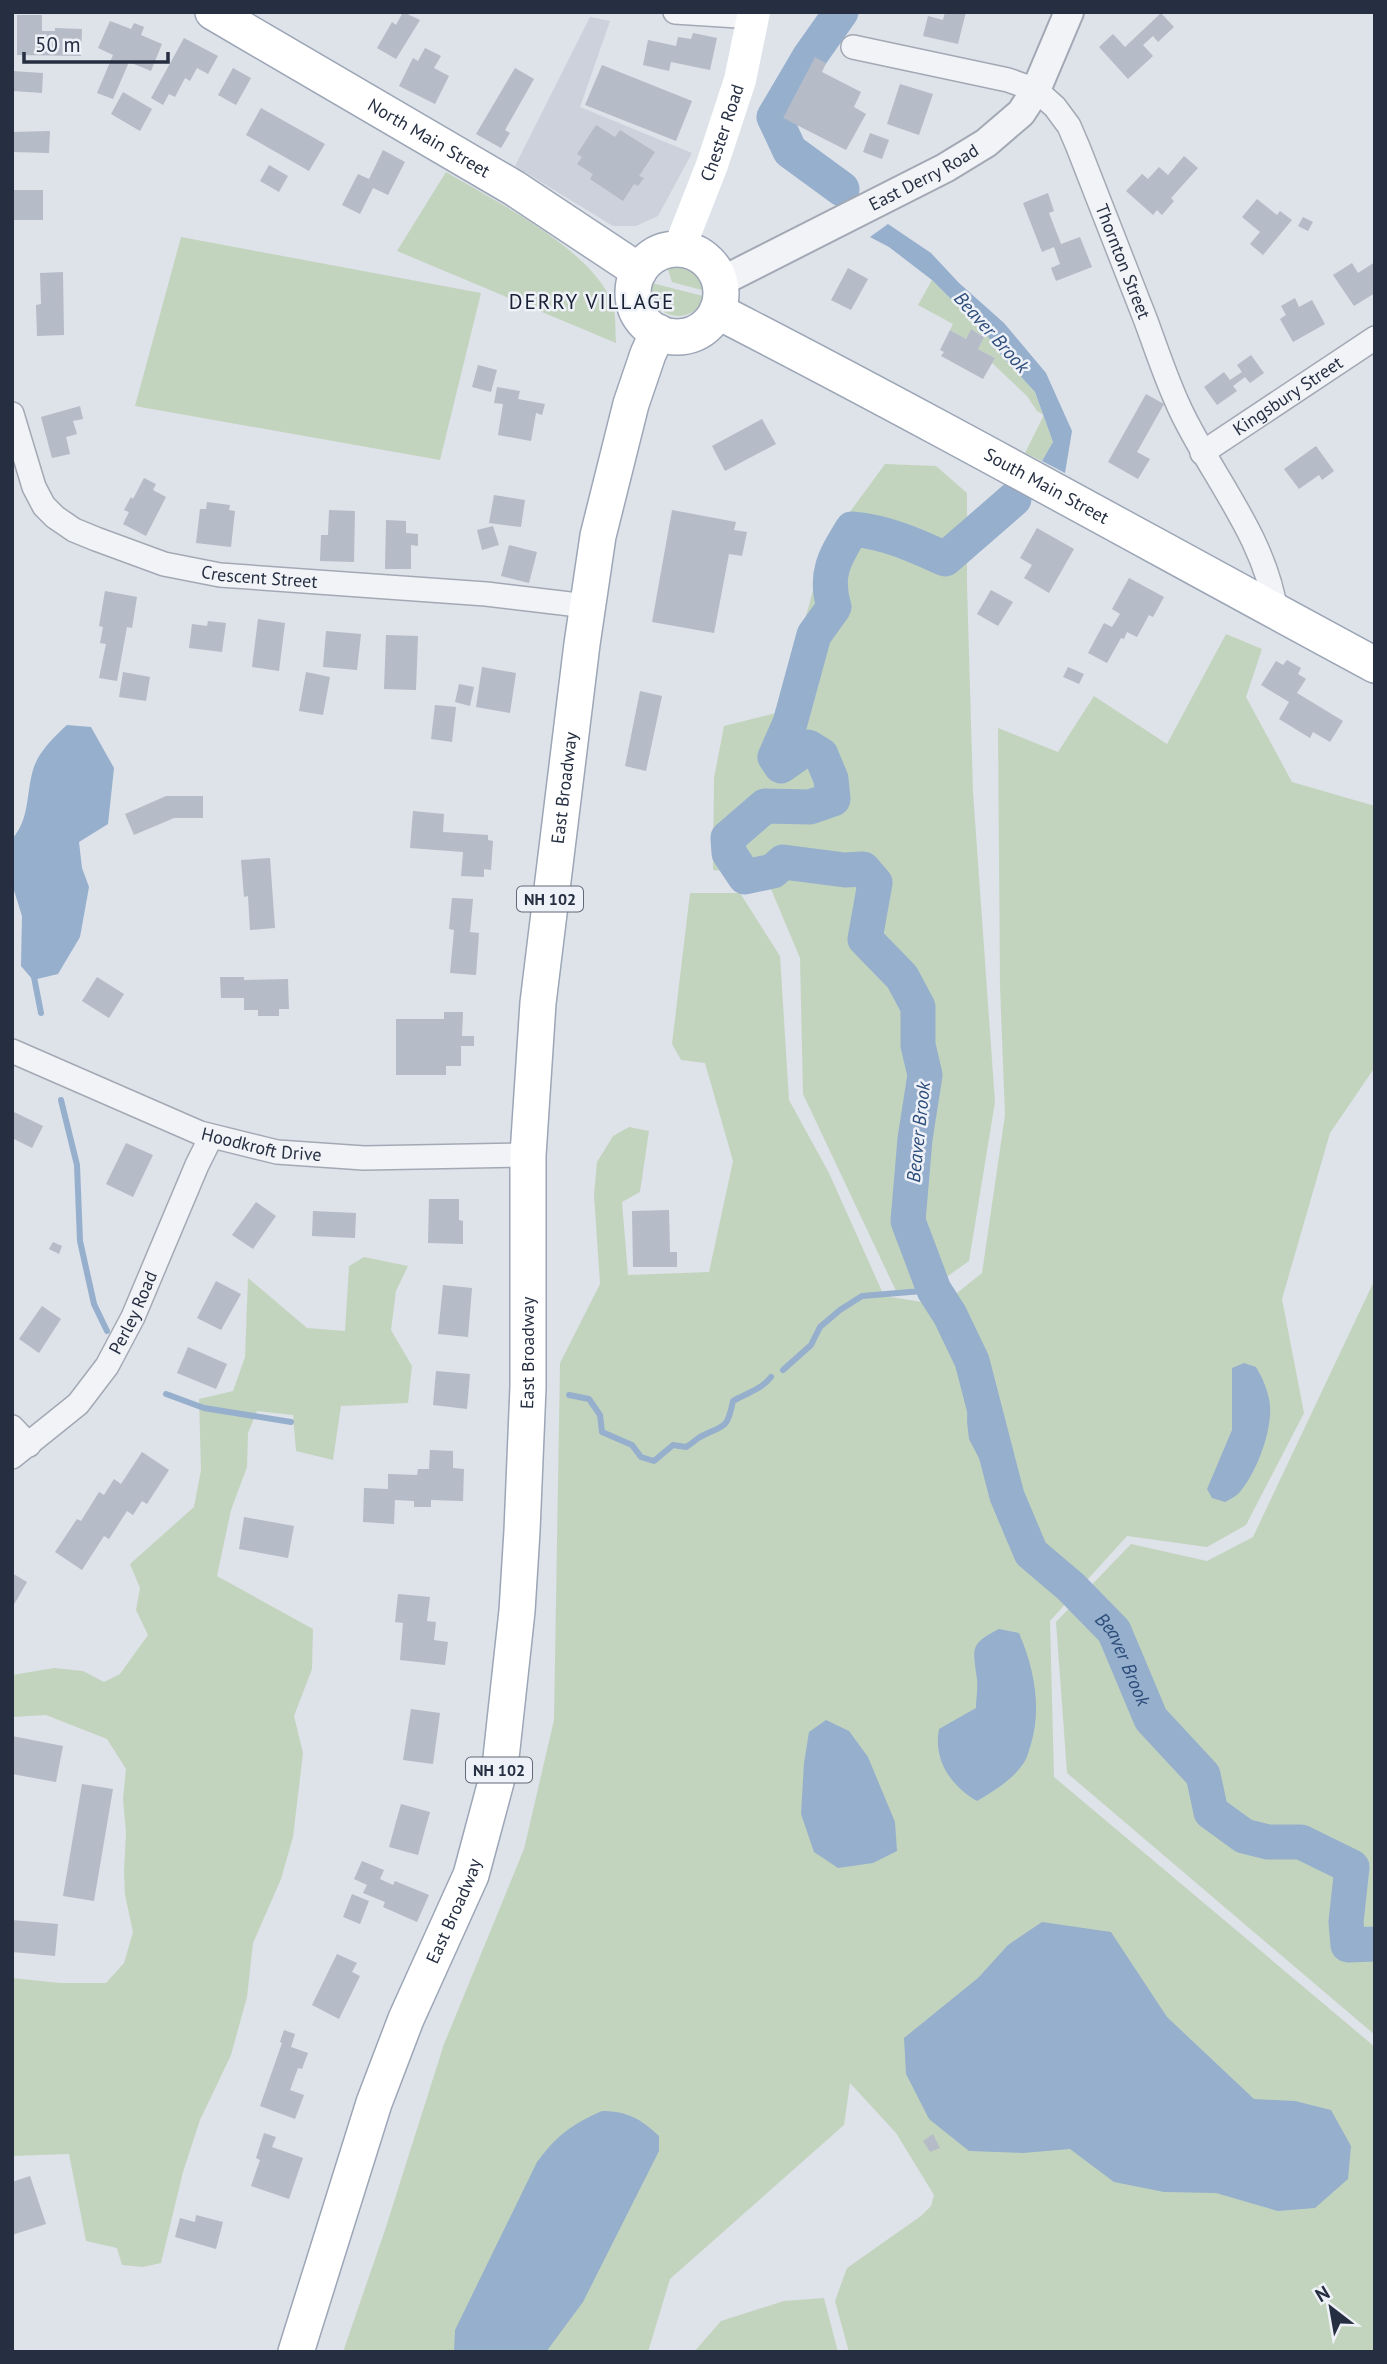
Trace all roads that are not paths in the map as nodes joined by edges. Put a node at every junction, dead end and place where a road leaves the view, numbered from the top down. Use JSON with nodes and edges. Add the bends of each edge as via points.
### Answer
{"nodes":[{"id":1,"x":213,"y":12,"type":"edge"},
{"id":2,"x":675,"y":12,"type":"edge"},
{"id":3,"x":1069,"y":12,"type":"edge"},
{"id":4,"x":754,"y":15,"type":"edge"},
{"id":5,"x":853,"y":47,"type":"dead end"},
{"id":6,"x":1037,"y":90,"type":"junction"},
{"id":7,"x":679,"y":249,"type":"junction"},
{"id":8,"x":639,"y":271,"type":"junction"},
{"id":9,"x":719,"y":297,"type":"junction"},
{"id":10,"x":658,"y":332,"type":"junction"},
{"id":11,"x":1375,"y":338,"type":"edge"},
{"id":12,"x":12,"y":414,"type":"edge"},
{"id":13,"x":1202,"y":453,"type":"junction"},
{"id":14,"x":587,"y":606,"type":"junction"},
{"id":15,"x":1276,"y":612,"type":"junction"},
{"id":16,"x":1375,"y":665,"type":"edge"},
{"id":17,"x":12,"y":1051,"type":"edge"},
{"id":18,"x":211,"y":1137,"type":"junction"},
{"id":19,"x":528,"y":1155,"type":"junction"},
{"id":20,"x":12,"y":1427,"type":"edge"},
{"id":21,"x":20,"y":1451,"type":"edge"},
{"id":22,"x":296,"y":2352,"type":"edge"}],
"edges":[{"from":1,"to":8,"type":"main road","name":"North Main Street","via":[[514,188]]},
{"from":2,"to":4,"type":"street"},
{"from":3,"to":6,"type":"street","name":"East Derry Road"},
{"from":4,"to":7,"type":"main road","name":"Chester Road","via":[[740,80]]},
{"from":5,"to":6,"type":"street","name":"Thornton Street"},
{"from":6,"to":9,"type":"street","name":"East Derry Road","via":[[1006,127],[967,155]]},
{"from":6,"to":13,"type":"street","name":"Thornton Street","via":[[1069,126],[1179,407]]},
{"from":7,"to":8,"type":"main road","via":[[657,254]]},
{"from":7,"to":9,"type":"main road","via":[[693,252],[715,269]]},
{"from":8,"to":10,"type":"main road","via":[[636,308]]},
{"from":9,"to":10,"type":"main road","via":[[708,324],[688,335]]},
{"from":9,"to":15,"type":"main road","name":"South Main Street","via":[[1002,463]]},
{"from":10,"to":14,"type":"main road","name":"East Broadway","number":"NH 102","via":[[626,423],[598,536]]},
{"from":11,"to":13,"type":"street","name":"Kingsbury Street"},
{"from":12,"to":14,"type":"street","name":"Crescent Street","via":[[34,487],[55,517],[74,530],[164,564],[232,576]]},
{"from":13,"to":15,"type":"street","name":"Thornton Street","via":[[1255,542]]},
{"from":14,"to":19,"type":"main road","name":"East Broadway","number":"NH 102","via":[[538,1003]]},
{"from":15,"to":16,"type":"main road","name":"South Main Street"},
{"from":17,"to":18,"type":"street","name":"Hoodkroft Drive"},
{"from":18,"to":19,"type":"street","name":"Hoodkroft Drive","via":[[304,1155]]},
{"from":18,"to":21,"type":"street","name":"Perley Road","via":[[117,1349],[78,1404]]},
{"from":19,"to":22,"type":"main road","name":"East Broadway","number":"NH 102","via":[[528,1387],[522,1531],[500,1767],[471,1875],[374,2103]]},
{"from":20,"to":21,"type":"street"}]}
